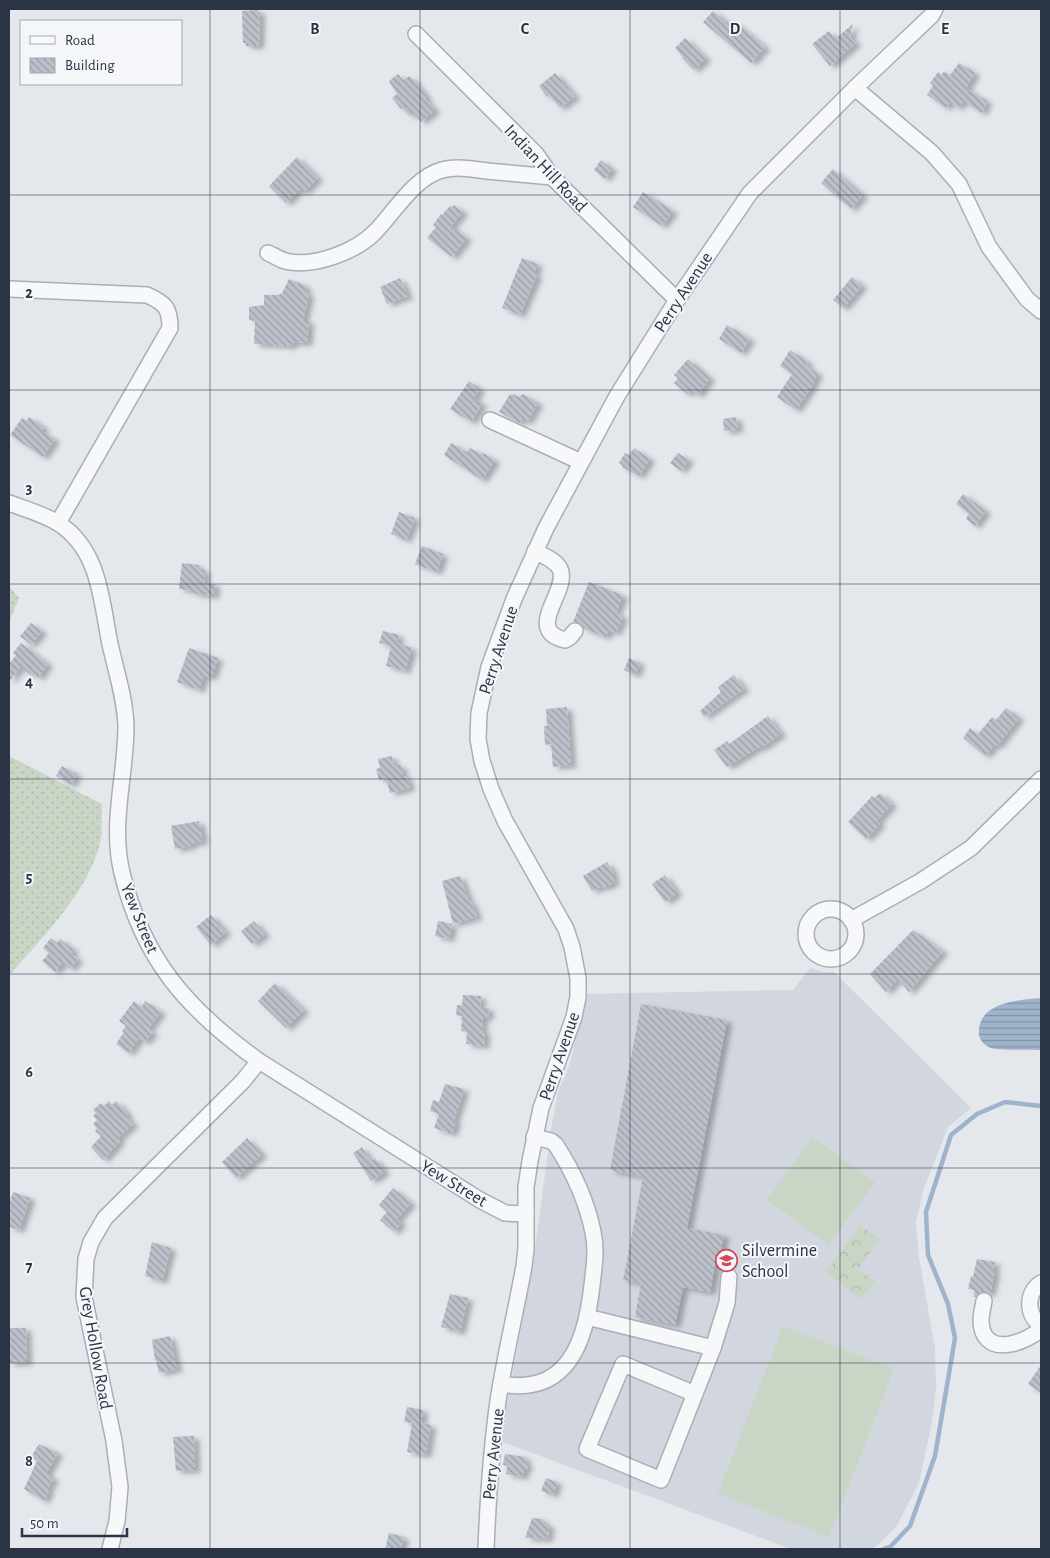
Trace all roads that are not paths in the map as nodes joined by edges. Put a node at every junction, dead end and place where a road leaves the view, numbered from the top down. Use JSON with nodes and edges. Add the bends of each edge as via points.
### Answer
{"nodes":[{"id":1,"x":935,"y":9,"type":"edge"},
{"id":2,"x":416,"y":34,"type":"dead end"},
{"id":3,"x":855,"y":88,"type":"junction"},
{"id":4,"x":552,"y":177,"type":"junction"},
{"id":5,"x":268,"y":253,"type":"dead end"},
{"id":6,"x":9,"y":289,"type":"edge"},
{"id":7,"x":676,"y":300,"type":"junction"},
{"id":8,"x":1041,"y":311,"type":"edge"},
{"id":9,"x":490,"y":420,"type":"dead end"},
{"id":10,"x":581,"y":462,"type":"junction"},
{"id":11,"x":9,"y":503,"type":"edge"},
{"id":12,"x":58,"y":523,"type":"junction"},
{"id":13,"x":535,"y":551,"type":"junction"},
{"id":14,"x":575,"y":631,"type":"dead end"},
{"id":15,"x":1041,"y":779,"type":"edge"},
{"id":16,"x":851,"y":920,"type":"dead end"},
{"id":17,"x":259,"y":1062,"type":"junction"},
{"id":18,"x":534,"y":1137,"type":"junction"},
{"id":19,"x":526,"y":1214,"type":"junction"},
{"id":20,"x":730,"y":1276,"type":"dead end"},
{"id":21,"x":1041,"y":1283,"type":"edge"},
{"id":22,"x":984,"y":1301,"type":"dead end"},
{"id":23,"x":587,"y":1317,"type":"junction"},
{"id":24,"x":1041,"y":1325,"type":"edge"},
{"id":25,"x":1041,"y":1330,"type":"edge"},
{"id":26,"x":713,"y":1348,"type":"junction"},
{"id":27,"x":501,"y":1384,"type":"junction"},
{"id":28,"x":695,"y":1394,"type":"junction"},
{"id":29,"x":110,"y":1549,"type":"edge"},
{"id":30,"x":486,"y":1549,"type":"edge"}],
"edges":[{"from":1,"to":3,"type":"street","name":"Perry Avenue"},
{"from":2,"to":4,"type":"street","name":"Indian Hill Road","via":[[530,148]]},
{"from":3,"to":7,"type":"street","name":"Perry Avenue","via":[[750,193]]},
{"from":3,"to":8,"type":"street","via":[[932,153],[959,184],[989,247],[1027,299]]},
{"from":4,"to":5,"type":"street","via":[[460,168],[441,170],[422,180],[374,233],[330,259],[308,263],[285,261]]},
{"from":4,"to":7,"type":"street","name":"Indian Hill Road"},
{"from":6,"to":12,"type":"street","via":[[147,295],[161,301],[170,313],[170,328]]},
{"from":7,"to":10,"type":"street","name":"Perry Avenue"},
{"from":9,"to":10,"type":"street"},
{"from":10,"to":13,"type":"street","name":"Perry Avenue"},
{"from":11,"to":12,"type":"street","name":"Yew Street"},
{"from":12,"to":17,"type":"street","name":"Yew Street","via":[[78,540],[93,565],[123,702],[126,726],[118,846],[137,922],[155,958],[182,995],[224,1036]]},
{"from":13,"to":14,"type":"street","via":[[549,558],[561,571],[548,628],[552,635],[565,640]]},
{"from":13,"to":18,"type":"street","name":"Perry Avenue","via":[[489,667],[480,704],[478,731],[482,761],[496,801],[566,929],[577,967],[578,997],[574,1017]]},
{"from":15,"to":16,"type":"street","via":[[972,848]]},
{"from":17,"to":19,"type":"street","name":"Yew Street","via":[[480,1200],[505,1213]]},
{"from":17,"to":29,"type":"street","name":"Grey Hollow Road","via":[[244,1081],[114,1208],[91,1242],[86,1259],[84,1297],[114,1441],[120,1487]]},
{"from":18,"to":19,"type":"street","name":"Perry Avenue","via":[[526,1187]]},
{"from":18,"to":23,"type":"street","via":[[556,1145],[588,1212],[596,1250]]},
{"from":19,"to":27,"type":"street","name":"Perry Avenue","via":[[524,1266]]},
{"from":20,"to":26,"type":"street","via":[[727,1304]]},
{"from":21,"to":24,"type":"street","via":[[1033,1290],[1029,1307]]},
{"from":22,"to":25,"type":"street","via":[[980,1322],[985,1337],[990,1340],[1006,1345],[1018,1343]]},
{"from":23,"to":26,"type":"street"},
{"from":23,"to":27,"type":"street","via":[[574,1351],[557,1374],[533,1385]]},
{"from":26,"to":28,"type":"street"},
{"from":27,"to":30,"type":"street","name":"Perry Avenue","via":[[489,1481]]},
{"from":28,"to":28,"type":"street","via":[[623,1364],[587,1449],[661,1480]]}]}
